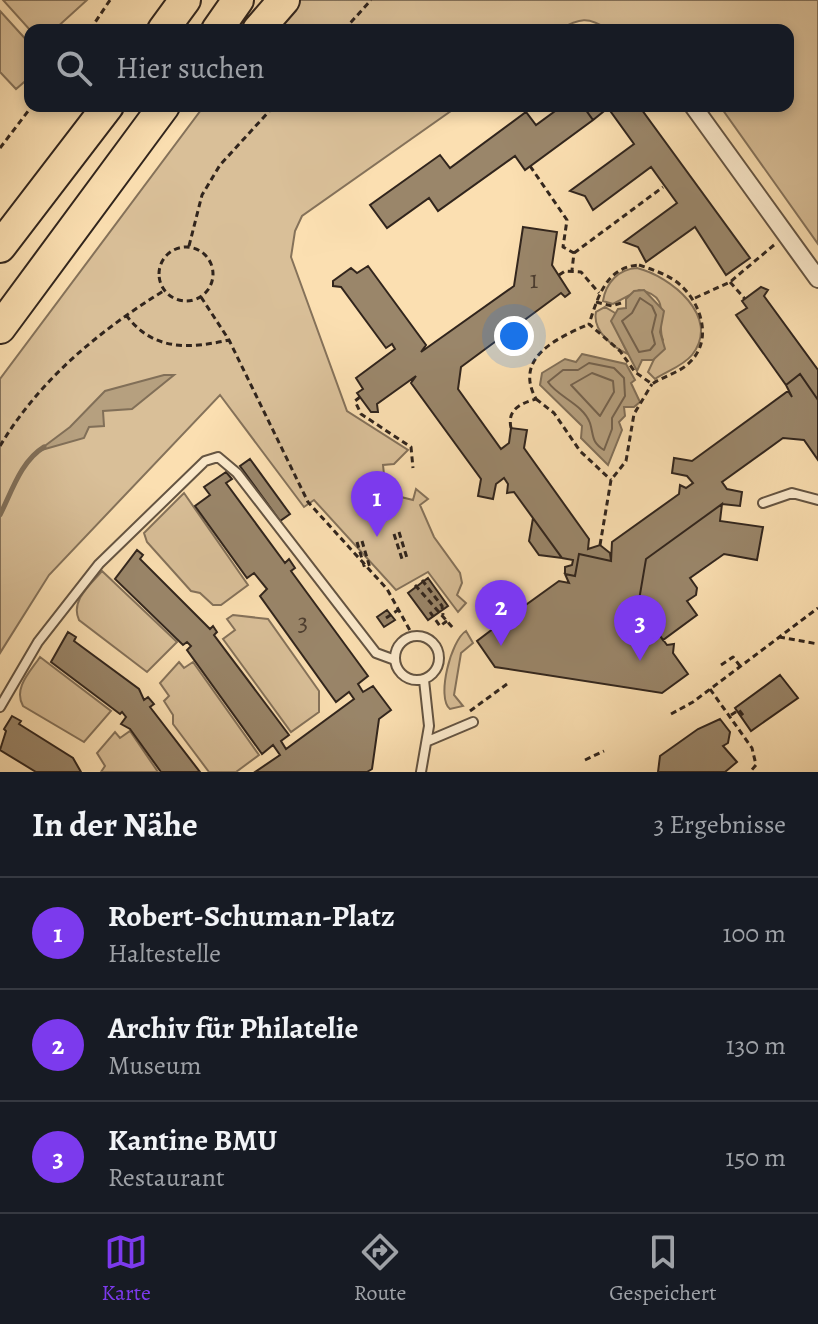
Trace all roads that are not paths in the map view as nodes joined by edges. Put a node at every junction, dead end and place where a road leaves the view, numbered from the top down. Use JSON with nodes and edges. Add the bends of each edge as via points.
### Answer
{"nodes":[{"id":1,"x":168,"y":0,"type":"edge"},
{"id":2,"x":185,"y":0,"type":"edge"},
{"id":3,"x":238,"y":0,"type":"edge"},
{"id":4,"x":284,"y":0,"type":"edge"},
{"id":5,"x":158,"y":24,"type":"edge"},
{"id":6,"x":167,"y":24,"type":"edge"},
{"id":7,"x":221,"y":24,"type":"edge"},
{"id":8,"x":263,"y":24,"type":"edge"},
{"id":9,"x":103,"y":112,"type":"edge"},
{"id":10,"x":160,"y":112,"type":"edge"},
{"id":11,"x":183,"y":112,"type":"edge"},
{"id":12,"x":697,"y":112,"type":"edge"},
{"id":13,"x":116,"y":174,"type":"junction"},
{"id":14,"x":0,"y":247,"type":"edge"},
{"id":15,"x":818,"y":279,"type":"edge"},
{"id":16,"x":0,"y":328,"type":"edge"},
{"id":17,"x":818,"y":500,"type":"edge"},
{"id":18,"x":763,"y":503,"type":"dead end"},
{"id":19,"x":395,"y":660,"type":"junction"},
{"id":20,"x":424,"y":680,"type":"junction"},
{"id":21,"x":0,"y":707,"type":"edge"},
{"id":22,"x":473,"y":722,"type":"dead end"},
{"id":23,"x":428,"y":741,"type":"junction"},
{"id":24,"x":421,"y":772,"type":"edge"}],
"edges":[{"from":1,"to":5,"type":"highway"},
{"from":2,"to":6,"type":"highway"},
{"from":3,"to":7,"type":"highway"},
{"from":4,"to":8,"type":"highway"},
{"from":9,"to":14,"type":"highway"},
{"from":10,"to":13,"type":"highway"},
{"from":11,"to":13,"type":"highway"},
{"from":12,"to":15,"type":"street"},
{"from":13,"to":16,"type":"highway"},
{"from":17,"to":18,"type":"lane","via":[[792,493]]},
{"from":19,"to":20,"type":"lane","via":[[408,679]]},
{"from":19,"to":20,"type":"lane","via":[[399,645],[413,636],[428,638],[438,649],[439,664]]},
{"from":19,"to":21,"type":"lane","via":[[376,653],[237,473],[218,457],[205,461],[99,564],[38,642]]},
{"from":20,"to":23,"type":"lane"},
{"from":22,"to":23,"type":"lane"},
{"from":23,"to":24,"type":"lane"}]}
